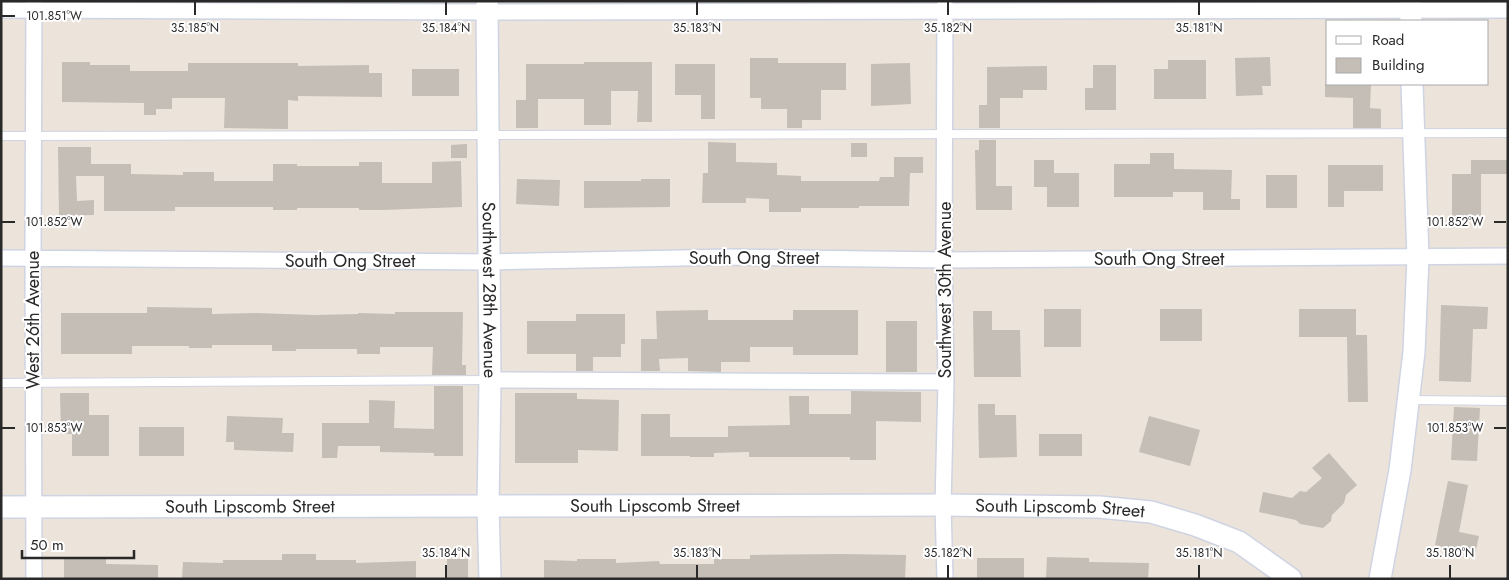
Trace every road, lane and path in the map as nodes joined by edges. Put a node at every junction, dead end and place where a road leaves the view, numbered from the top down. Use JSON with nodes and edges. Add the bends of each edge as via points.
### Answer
{"nodes":[{"id":1,"x":34,"y":5,"type":"edge"},
{"id":2,"x":945,"y":6,"type":"edge"},
{"id":3,"x":487,"y":7,"type":"edge"},
{"id":4,"x":1411,"y":9,"type":"edge"},
{"id":5,"x":1,"y":10,"type":"edge"},
{"id":6,"x":1508,"y":10,"type":"edge"},
{"id":7,"x":1412,"y":85,"type":"edge"},
{"id":8,"x":1414,"y":133,"type":"junction"},
{"id":9,"x":944,"y":134,"type":"junction"},
{"id":10,"x":1508,"y":134,"type":"edge"},
{"id":11,"x":488,"y":135,"type":"junction"},
{"id":12,"x":1,"y":136,"type":"edge"},
{"id":13,"x":33,"y":136,"type":"junction"},
{"id":14,"x":1508,"y":256,"type":"edge"},
{"id":15,"x":1418,"y":257,"type":"junction"},
{"id":16,"x":1,"y":258,"type":"edge"},
{"id":17,"x":33,"y":258,"type":"junction"},
{"id":18,"x":944,"y":260,"type":"junction"},
{"id":19,"x":489,"y":262,"type":"junction"},
{"id":20,"x":490,"y":380,"type":"junction"},
{"id":21,"x":946,"y":382,"type":"junction"},
{"id":22,"x":1,"y":383,"type":"edge"},
{"id":23,"x":34,"y":383,"type":"junction"},
{"id":24,"x":1408,"y":400,"type":"junction"},
{"id":25,"x":1508,"y":401,"type":"edge"},
{"id":26,"x":943,"y":505,"type":"junction"},
{"id":27,"x":488,"y":506,"type":"junction"},
{"id":28,"x":1,"y":507,"type":"edge"},
{"id":29,"x":35,"y":507,"type":"junction"},
{"id":30,"x":34,"y":579,"type":"edge"},
{"id":31,"x":490,"y":579,"type":"edge"},
{"id":32,"x":945,"y":579,"type":"edge"},
{"id":33,"x":1291,"y":579,"type":"edge"},
{"id":34,"x":1380,"y":579,"type":"edge"}],
"edges":[{"from":1,"to":3,"type":"street"},
{"from":1,"to":5,"type":"street"},
{"from":1,"to":13,"type":"street","name":"West 26th Avenue"},
{"from":2,"to":3,"type":"street"},
{"from":2,"to":4,"type":"street"},
{"from":2,"to":9,"type":"street","name":"Southwest 30th Avenue"},
{"from":3,"to":11,"type":"street","name":"Southwest 28th Avenue"},
{"from":4,"to":6,"type":"street"},
{"from":7,"to":8,"type":"street"},
{"from":8,"to":9,"type":"lane"},
{"from":8,"to":10,"type":"lane"},
{"from":8,"to":15,"type":"street"},
{"from":9,"to":11,"type":"lane"},
{"from":9,"to":18,"type":"street","name":"Southwest 30th Avenue"},
{"from":11,"to":13,"type":"lane"},
{"from":11,"to":19,"type":"street","name":"Southwest 28th Avenue"},
{"from":12,"to":13,"type":"lane"},
{"from":13,"to":17,"type":"street","name":"West 26th Avenue"},
{"from":14,"to":15,"type":"street","name":"South Ong Street"},
{"from":15,"to":18,"type":"street","name":"South Ong Street"},
{"from":15,"to":24,"type":"street","via":[[1414,352]]},
{"from":16,"to":17,"type":"street","name":"South Ong Street"},
{"from":17,"to":19,"type":"street","name":"South Ong Street"},
{"from":17,"to":23,"type":"street","name":"West 26th Avenue"},
{"from":18,"to":19,"type":"street","name":"South Ong Street","via":[[731,257]]},
{"from":18,"to":21,"type":"street","name":"Southwest 30th Avenue"},
{"from":19,"to":20,"type":"street","name":"Southwest 28th Avenue"},
{"from":20,"to":21,"type":"street"},
{"from":20,"to":23,"type":"lane"},
{"from":20,"to":27,"type":"street","name":"Southwest 28th Avenue"},
{"from":21,"to":26,"type":"street","name":"Southwest 30th Avenue"},
{"from":22,"to":23,"type":"lane"},
{"from":23,"to":29,"type":"street","name":"West 26th Avenue"},
{"from":24,"to":25,"type":"lane"},
{"from":24,"to":34,"type":"street","via":[[1400,470]]},
{"from":26,"to":27,"type":"street","name":"South Lipscomb Street"},
{"from":26,"to":32,"type":"street","name":"Southwest 30th Avenue"},
{"from":26,"to":33,"type":"street","name":"South Lipscomb Street","via":[[1099,507],[1150,512],[1239,542]]},
{"from":27,"to":29,"type":"street","name":"South Lipscomb Street"},
{"from":27,"to":31,"type":"street","name":"Southwest 28th Avenue"},
{"from":28,"to":29,"type":"street","name":"South Lipscomb Street"},
{"from":29,"to":30,"type":"street","name":"West 26th Avenue"}]}
